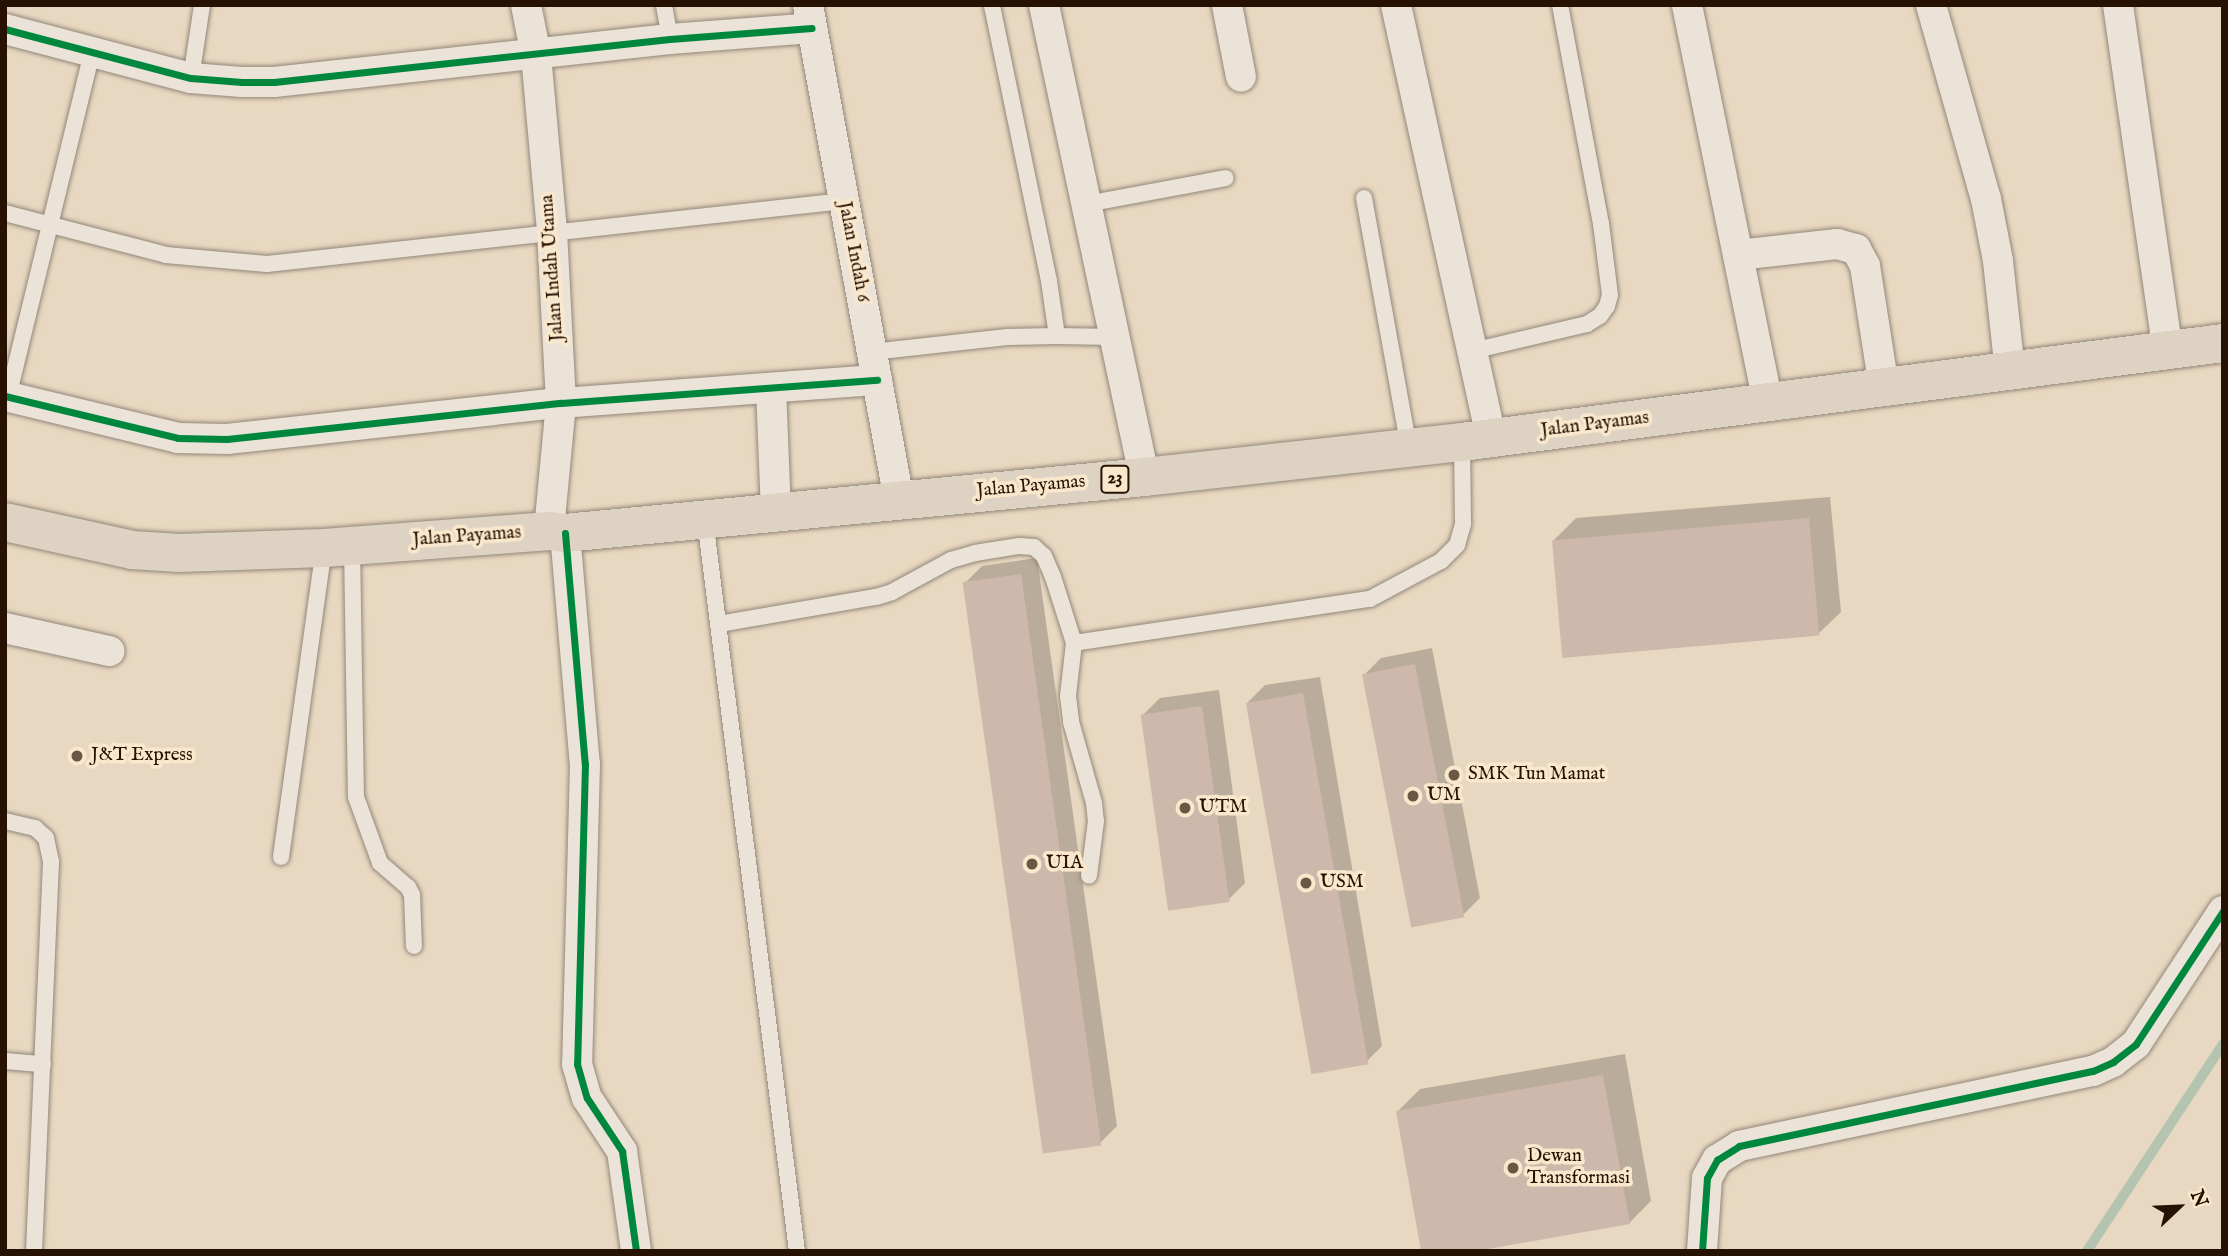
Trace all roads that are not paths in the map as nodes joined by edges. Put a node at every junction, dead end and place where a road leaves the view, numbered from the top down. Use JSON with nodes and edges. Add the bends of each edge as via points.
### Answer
{"nodes":[{"id":1,"x":202,"y":5,"type":"edge"},
{"id":2,"x":526,"y":5,"type":"edge"},
{"id":3,"x":664,"y":5,"type":"edge"},
{"id":4,"x":992,"y":5,"type":"edge"},
{"id":5,"x":1044,"y":5,"type":"edge"},
{"id":6,"x":1227,"y":5,"type":"edge"},
{"id":7,"x":1396,"y":5,"type":"edge"},
{"id":8,"x":1560,"y":5,"type":"edge"},
{"id":9,"x":1686,"y":5,"type":"edge"},
{"id":10,"x":1931,"y":5,"type":"edge"},
{"id":11,"x":2118,"y":5,"type":"edge"},
{"id":12,"x":810,"y":16,"type":"edge"},
{"id":13,"x":5,"y":29,"type":"edge"},
{"id":14,"x":670,"y":39,"type":"junction"},
{"id":15,"x":92,"y":52,"type":"junction"},
{"id":16,"x":536,"y":55,"type":"junction"},
{"id":17,"x":1241,"y":77,"type":"dead end"},
{"id":18,"x":191,"y":78,"type":"junction"},
{"id":19,"x":1226,"y":178,"type":"dead end"},
{"id":20,"x":1364,"y":198,"type":"dead end"},
{"id":21,"x":844,"y":201,"type":"junction"},
{"id":22,"x":1087,"y":204,"type":"junction"},
{"id":23,"x":5,"y":213,"type":"edge"},
{"id":24,"x":50,"y":224,"type":"junction"},
{"id":25,"x":552,"y":231,"type":"junction"},
{"id":26,"x":1738,"y":255,"type":"junction"},
{"id":27,"x":1057,"y":336,"type":"junction"},
{"id":28,"x":1115,"y":337,"type":"junction"},
{"id":29,"x":2223,"y":343,"type":"edge"},
{"id":30,"x":2168,"y":351,"type":"junction"},
{"id":31,"x":1472,"y":352,"type":"junction"},
{"id":32,"x":874,"y":366,"type":"junction"},
{"id":33,"x":2010,"y":371,"type":"junction"},
{"id":34,"x":771,"y":388,"type":"junction"},
{"id":35,"x":1884,"y":388,"type":"junction"},
{"id":36,"x":7,"y":397,"type":"edge"},
{"id":37,"x":561,"y":403,"type":"junction"},
{"id":38,"x":1768,"y":404,"type":"junction"},
{"id":39,"x":1476,"y":440,"type":"junction"},
{"id":40,"x":1409,"y":447,"type":"junction"},
{"id":41,"x":1144,"y":477,"type":"junction"},
{"id":42,"x":899,"y":500,"type":"junction"},
{"id":43,"x":776,"y":510,"type":"junction"},
{"id":44,"x":705,"y":520,"type":"junction"},
{"id":45,"x":5,"y":522,"type":"edge"},
{"id":46,"x":557,"y":532,"type":"junction"},
{"id":47,"x":338,"y":547,"type":"junction"},
{"id":48,"x":719,"y":624,"type":"junction"},
{"id":49,"x":5,"y":628,"type":"edge"},
{"id":50,"x":1074,"y":643,"type":"junction"},
{"id":51,"x":109,"y":651,"type":"dead end"},
{"id":52,"x":5,"y":821,"type":"edge"},
{"id":53,"x":281,"y":857,"type":"dead end"},
{"id":54,"x":1089,"y":876,"type":"dead end"},
{"id":55,"x":2223,"y":911,"type":"edge"},
{"id":56,"x":414,"y":946,"type":"dead end"},
{"id":57,"x":5,"y":1061,"type":"edge"},
{"id":58,"x":43,"y":1063,"type":"junction"},
{"id":59,"x":34,"y":1251,"type":"edge"},
{"id":60,"x":636,"y":1251,"type":"edge"},
{"id":61,"x":797,"y":1251,"type":"edge"},
{"id":62,"x":1702,"y":1251,"type":"edge"}],
"edges":[{"from":1,"to":18,"type":"lane"},
{"from":2,"to":16,"type":"street","name":"Jalan Indah Utama"},
{"from":3,"to":14,"type":"lane"},
{"from":4,"to":27,"type":"lane"},
{"from":5,"to":22,"type":"street"},
{"from":6,"to":17,"type":"street"},
{"from":7,"to":31,"type":"street"},
{"from":8,"to":31,"type":"lane","via":[[1610,295],[1600,316],[1587,324]]},
{"from":9,"to":26,"type":"street"},
{"from":10,"to":33,"type":"street","via":[[1986,199]]},
{"from":11,"to":30,"type":"street"},
{"from":12,"to":14,"type":"street"},
{"from":12,"to":21,"type":"street","name":"Jalan Indah 6"},
{"from":13,"to":15,"type":"street"},
{"from":14,"to":16,"type":"street"},
{"from":15,"to":18,"type":"street"},
{"from":15,"to":24,"type":"lane"},
{"from":16,"to":18,"type":"street","via":[[274,82]]},
{"from":16,"to":25,"type":"street","name":"Jalan Indah Utama"},
{"from":19,"to":22,"type":"lane"},
{"from":20,"to":40,"type":"lane"},
{"from":21,"to":25,"type":"lane"},
{"from":21,"to":32,"type":"street","name":"Jalan Indah 6"},
{"from":22,"to":28,"type":"street"},
{"from":23,"to":24,"type":"lane"},
{"from":24,"to":25,"type":"lane","via":[[166,255],[267,264]]},
{"from":24,"to":36,"type":"lane"},
{"from":25,"to":37,"type":"street","name":"Jalan Indah Utama"},
{"from":26,"to":35,"type":"street","via":[[1836,244],[1856,249],[1865,266]]},
{"from":26,"to":38,"type":"street"},
{"from":27,"to":28,"type":"lane"},
{"from":27,"to":32,"type":"lane","via":[[1007,337]]},
{"from":28,"to":41,"type":"street"},
{"from":29,"to":30,"type":"highway","name":"Jalan Payamas","number":"23"},
{"from":30,"to":33,"type":"highway","name":"Jalan Payamas","number":"23"},
{"from":31,"to":39,"type":"street"},
{"from":32,"to":34,"type":"street"},
{"from":32,"to":42,"type":"street","name":"Jalan Indah 6"},
{"from":33,"to":35,"type":"highway","name":"Jalan Payamas","number":"23"},
{"from":34,"to":37,"type":"street"},
{"from":34,"to":43,"type":"street"},
{"from":35,"to":38,"type":"highway","name":"Jalan Payamas","number":"23"},
{"from":36,"to":37,"type":"street","via":[[178,438],[227,439]]},
{"from":37,"to":46,"type":"street","name":"Jalan Indah Utama"},
{"from":38,"to":39,"type":"highway","name":"Jalan Payamas","number":"23"},
{"from":39,"to":40,"type":"highway","name":"Jalan Payamas","number":"23"},
{"from":39,"to":50,"type":"lane","via":[[1457,545],[1441,561],[1370,599]]},
{"from":40,"to":41,"type":"highway","name":"Jalan Payamas","number":"23"},
{"from":41,"to":42,"type":"highway","name":"Jalan Payamas","number":"23"},
{"from":42,"to":43,"type":"highway","name":"Jalan Payamas","number":"23"},
{"from":43,"to":44,"type":"highway","name":"Jalan Payamas","number":"23"},
{"from":44,"to":46,"type":"highway","name":"Jalan Payamas","number":"23"},
{"from":44,"to":48,"type":"lane"},
{"from":45,"to":47,"type":"highway","name":"Jalan Payamas","number":"23","via":[[132,550],[179,553]]},
{"from":46,"to":47,"type":"highway","name":"Jalan Payamas","number":"23"},
{"from":46,"to":60,"type":"street","name":"Jalan Indah Utama","via":[[585,764],[577,1064],[587,1098],[622,1151]]},
{"from":47,"to":53,"type":"lane"},
{"from":47,"to":56,"type":"lane","via":[[356,802],[380,863],[412,895]]},
{"from":48,"to":50,"type":"lane","via":[[876,597],[951,560],[1018,546],[1034,547],[1044,556]]},
{"from":48,"to":61,"type":"lane"},
{"from":49,"to":51,"type":"street"},
{"from":50,"to":54,"type":"lane","via":[[1070,722],[1096,821]]},
{"from":52,"to":58,"type":"lane","via":[[35,828],[46,838],[51,862]]},
{"from":55,"to":62,"type":"street","via":[[2136,1044],[2113,1062],[2093,1071],[1739,1146],[1717,1160],[1707,1178]]},
{"from":57,"to":58,"type":"lane"},
{"from":58,"to":59,"type":"lane"}]}
